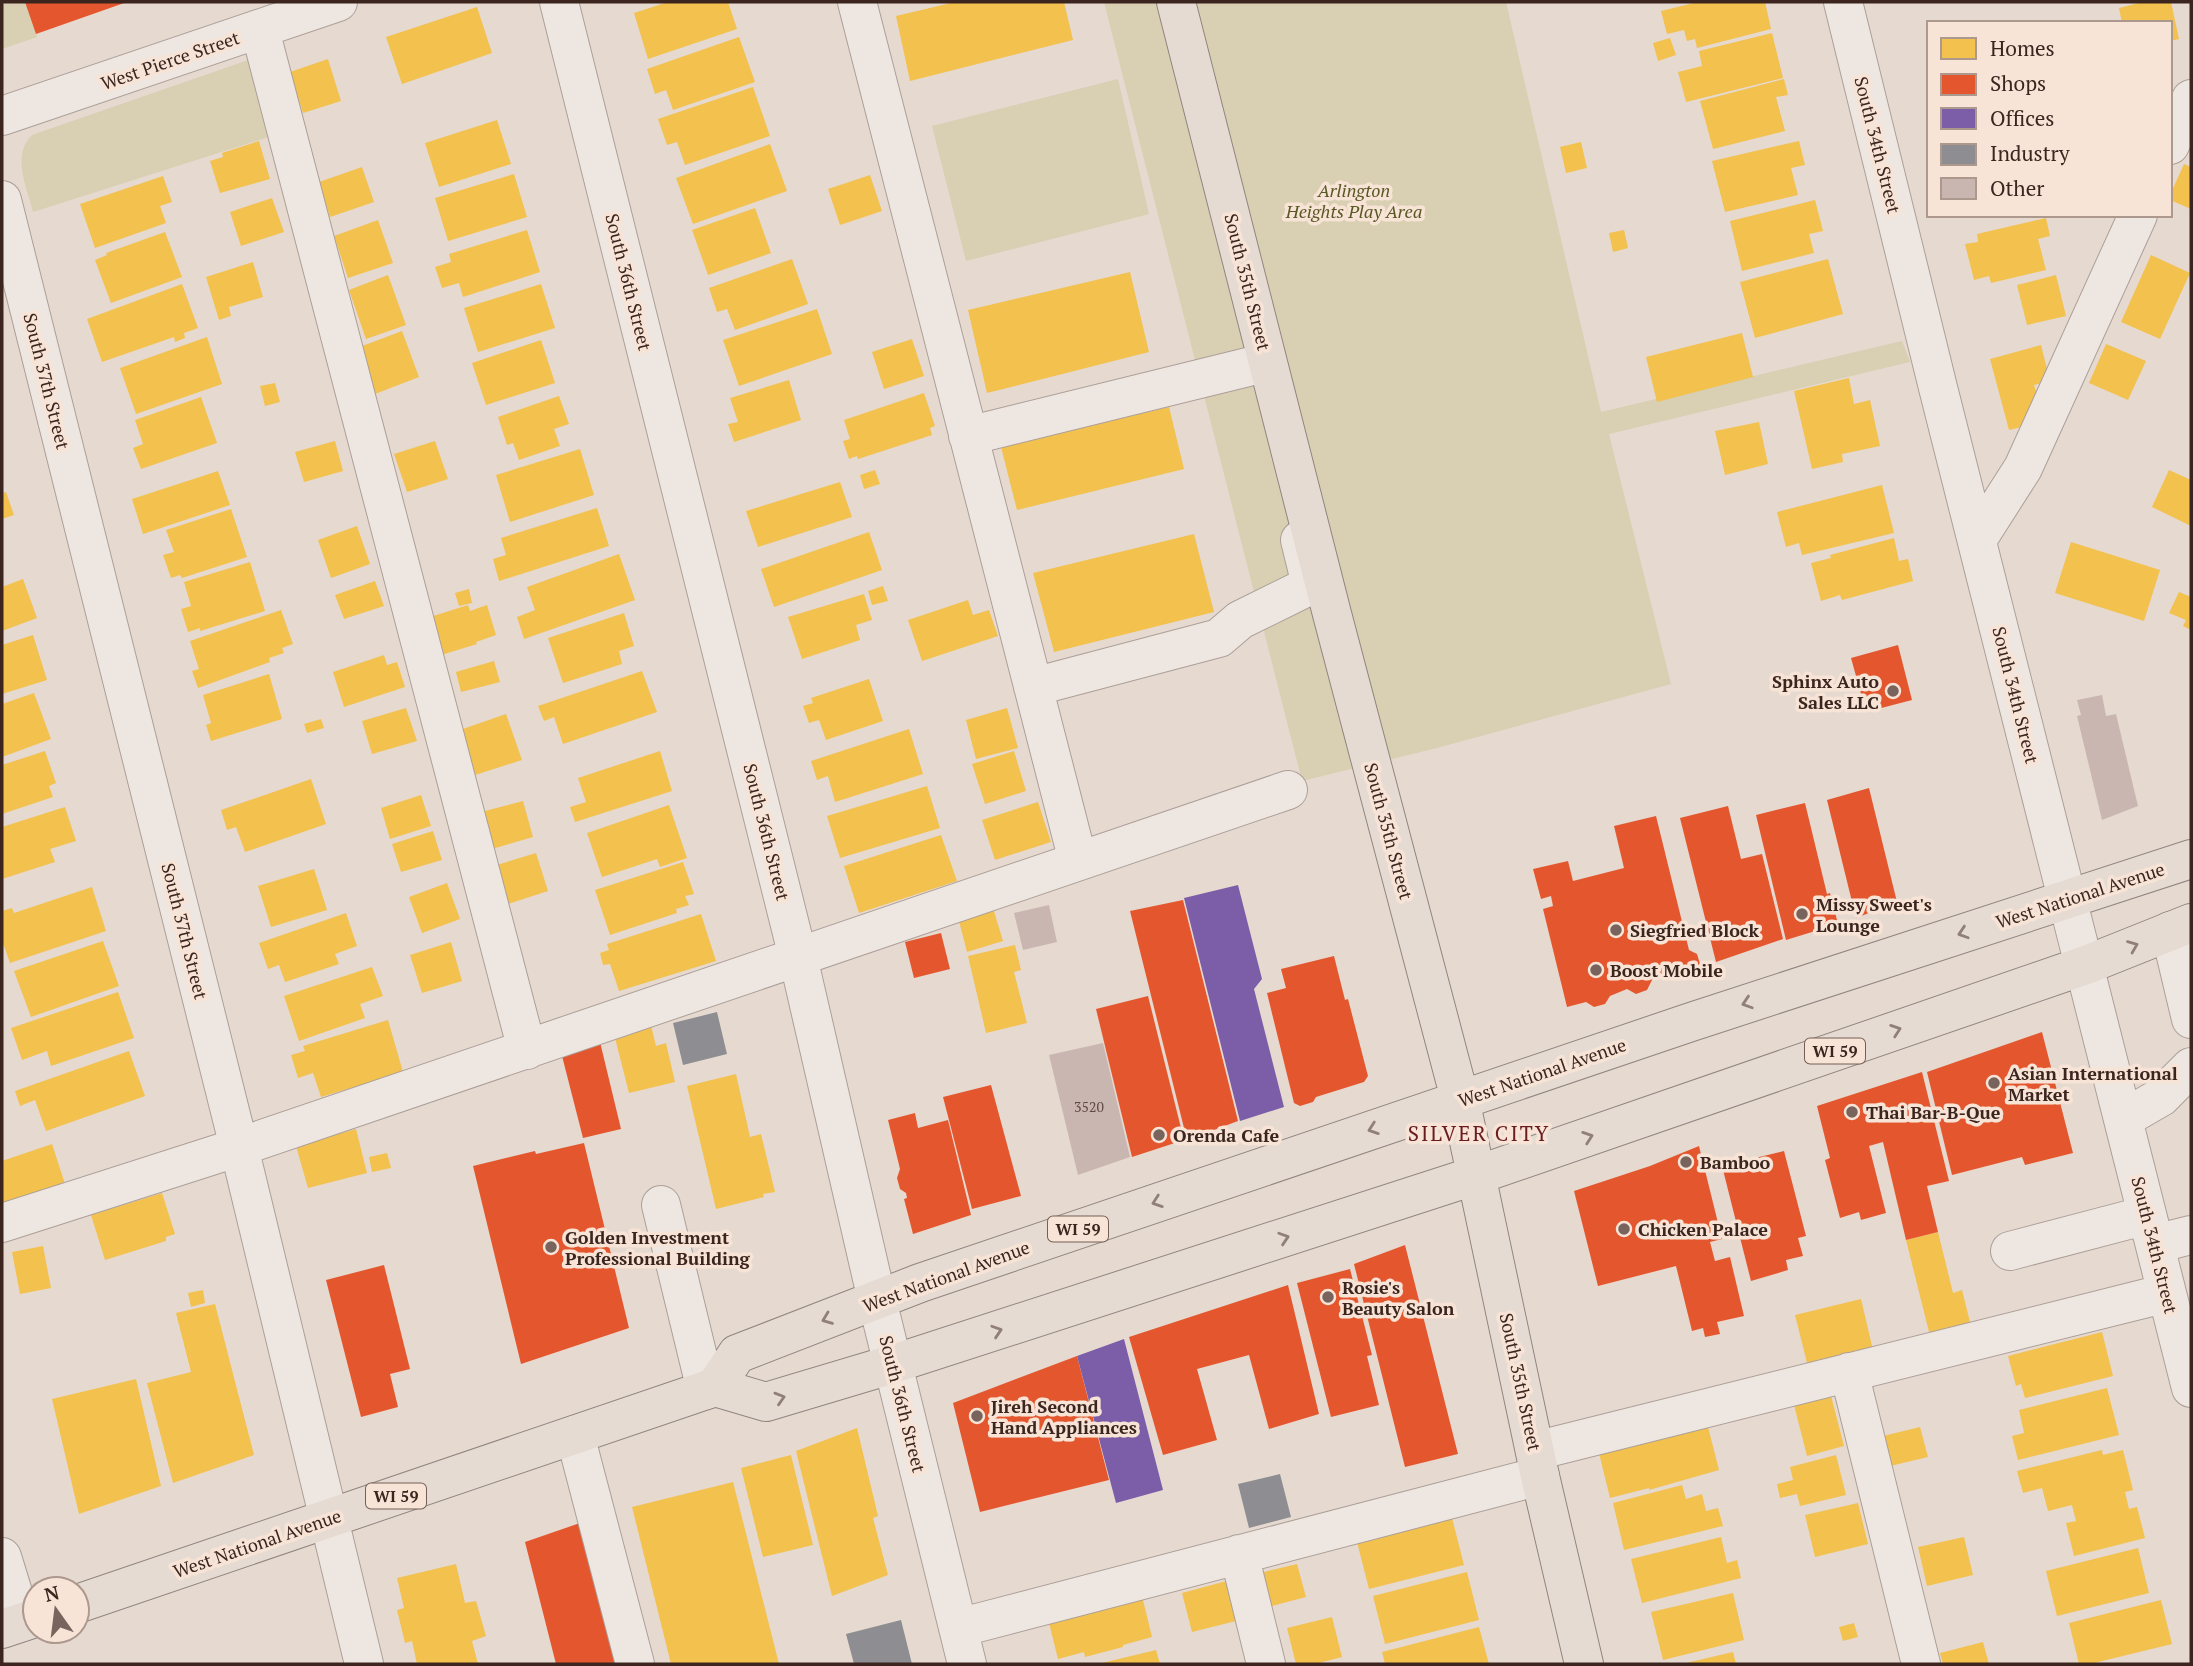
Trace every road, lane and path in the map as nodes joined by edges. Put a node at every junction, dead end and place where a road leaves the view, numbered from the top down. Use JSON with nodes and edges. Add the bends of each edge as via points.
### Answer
{"nodes":[{"id":1,"x":338,"y":2,"type":"edge"},
{"id":2,"x":559,"y":2,"type":"edge"},
{"id":3,"x":1164,"y":2,"type":"edge"},
{"id":4,"x":1177,"y":2,"type":"edge"},
{"id":5,"x":1843,"y":2,"type":"edge"},
{"id":6,"x":862,"y":3,"type":"edge"},
{"id":7,"x":260,"y":30,"type":"junction"},
{"id":8,"x":2191,"y":99,"type":"edge"},
{"id":9,"x":2,"y":116,"type":"edge"},
{"id":10,"x":2172,"y":141,"type":"edge"},
{"id":11,"x":2,"y":200,"type":"edge"},
{"id":12,"x":2137,"y":217,"type":"edge"},
{"id":13,"x":1256,"y":365,"type":"junction"},
{"id":14,"x":968,"y":436,"type":"junction"},
{"id":15,"x":1977,"y":540,"type":"junction"},
{"id":16,"x":1033,"y":688,"type":"junction"},
{"id":17,"x":1288,"y":790,"type":"dead end"},
{"id":18,"x":2191,"y":859,"type":"edge"},
{"id":19,"x":1078,"y":861,"type":"junction"},
{"id":20,"x":2068,"y":898,"type":"junction"},
{"id":21,"x":2181,"y":927,"type":"edge"},
{"id":22,"x":798,"y":957,"type":"junction"},
{"id":23,"x":2086,"y":965,"type":"junction"},
{"id":24,"x":2191,"y":1019,"type":"edge"},
{"id":25,"x":527,"y":1050,"type":"junction"},
{"id":26,"x":2191,"y":1067,"type":"edge"},
{"id":27,"x":1460,"y":1099,"type":"junction"},
{"id":28,"x":2123,"y":1119,"type":"junction"},
{"id":29,"x":239,"y":1147,"type":"junction"},
{"id":30,"x":1477,"y":1175,"type":"junction"},
{"id":31,"x":661,"y":1205,"type":"dead end"},
{"id":32,"x":2,"y":1223,"type":"edge"},
{"id":33,"x":2151,"y":1230,"type":"junction"},
{"id":34,"x":2191,"y":1235,"type":"edge"},
{"id":35,"x":2010,"y":1251,"type":"dead end"},
{"id":36,"x":2167,"y":1293,"type":"junction"},
{"id":37,"x":877,"y":1300,"type":"junction"},
{"id":38,"x":893,"y":1364,"type":"junction"},
{"id":39,"x":1849,"y":1373,"type":"junction"},
{"id":40,"x":2191,"y":1388,"type":"edge"},
{"id":41,"x":710,"y":1389,"type":"junction"},
{"id":42,"x":575,"y":1435,"type":"junction"},
{"id":43,"x":1538,"y":1463,"type":"junction"},
{"id":44,"x":328,"y":1519,"type":"junction"},
{"id":45,"x":1239,"y":1554,"type":"junction"},
{"id":46,"x":2,"y":1557,"type":"edge"},
{"id":47,"x":91,"y":1599,"type":"edge"},
{"id":48,"x":20,"y":1623,"type":"edge"},
{"id":49,"x":962,"y":1646,"type":"edge"},
{"id":50,"x":364,"y":1664,"type":"edge"},
{"id":51,"x":635,"y":1664,"type":"edge"},
{"id":52,"x":1266,"y":1664,"type":"edge"},
{"id":53,"x":1584,"y":1664,"type":"edge"},
{"id":54,"x":1921,"y":1664,"type":"edge"}],
"edges":[{"from":1,"to":7,"type":"street","name":"West Pierce Street"},
{"from":2,"to":22,"type":"street","name":"South 36th Street"},
{"from":3,"to":13,"type":"street"},
{"from":4,"to":27,"type":"main road","name":"South 35th Street"},
{"from":5,"to":15,"type":"street","name":"South 34th Street"},
{"from":6,"to":14,"type":"street"},
{"from":7,"to":9,"type":"street","name":"West Pierce Street"},
{"from":7,"to":25,"type":"street"},
{"from":8,"to":10,"type":"street"},
{"from":11,"to":29,"type":"street","name":"South 37th Street"},
{"from":12,"to":15,"type":"street","via":[[2023,468]]},
{"from":13,"to":14,"type":"street"},
{"from":13,"to":16,"type":"street","via":[[1311,585],[1240,620],[1219,638]]},
{"from":14,"to":16,"type":"street"},
{"from":15,"to":20,"type":"street","name":"South 34th Street"},
{"from":16,"to":19,"type":"street"},
{"from":17,"to":19,"type":"street"},
{"from":18,"to":20,"type":"main road","name":"West National Avenue","number":"WI 59"},
{"from":19,"to":22,"type":"street"},
{"from":20,"to":23,"type":"street","name":"South 34th Street"},
{"from":20,"to":27,"type":"main road","name":"West National Avenue","number":"WI 59","one_way":true},
{"from":23,"to":21,"type":"main road","number":"WI 59","one_way":true},
{"from":21,"to":24,"type":"street"},
{"from":22,"to":25,"type":"street"},
{"from":22,"to":37,"type":"street","name":"South 36th Street"},
{"from":23,"to":28,"type":"street","name":"South 34th Street"},
{"from":30,"to":23,"type":"main road","number":"WI 59","one_way":true},
{"from":25,"to":29,"type":"street"},
{"from":26,"to":28,"type":"street","via":[[2161,1097]]},
{"from":27,"to":30,"type":"main road","name":"South 35th Street"},
{"from":27,"to":37,"type":"main road","name":"West National Avenue","number":"WI 59","one_way":true},
{"from":28,"to":33,"type":"street","name":"South 34th Street"},
{"from":29,"to":32,"type":"street"},
{"from":29,"to":44,"type":"street","name":"South 37th Street"},
{"from":38,"to":30,"type":"main road","number":"WI 59","one_way":true},
{"from":30,"to":43,"type":"main road","name":"South 35th Street"},
{"from":31,"to":41,"type":"street"},
{"from":33,"to":34,"type":"street"},
{"from":33,"to":35,"type":"street"},
{"from":33,"to":36,"type":"street","name":"South 34th Street"},
{"from":36,"to":39,"type":"street"},
{"from":36,"to":40,"type":"street","name":"South 34th Street"},
{"from":37,"to":38,"type":"street","name":"South 36th Street"},
{"from":37,"to":41,"type":"main road","name":"West National Avenue","number":"WI 59","one_way":true,"via":[[737,1354]]},
{"from":41,"to":38,"type":"main road","number":"WI 59","one_way":true,"via":[[766,1402]]},
{"from":38,"to":49,"type":"street","name":"South 36th Street"},
{"from":39,"to":43,"type":"street"},
{"from":39,"to":54,"type":"street"},
{"from":41,"to":42,"type":"main road","name":"West National Avenue","number":"WI 59"},
{"from":42,"to":44,"type":"main road","name":"West National Avenue","number":"WI 59"},
{"from":42,"to":51,"type":"street"},
{"from":43,"to":45,"type":"street"},
{"from":43,"to":53,"type":"main road","name":"South 35th Street"},
{"from":44,"to":47,"type":"main road","name":"West National Avenue","number":"WI 59"},
{"from":44,"to":50,"type":"street","name":"South 37th Street"},
{"from":45,"to":49,"type":"street"},
{"from":45,"to":52,"type":"street"},
{"from":46,"to":48,"type":"street"}]}
